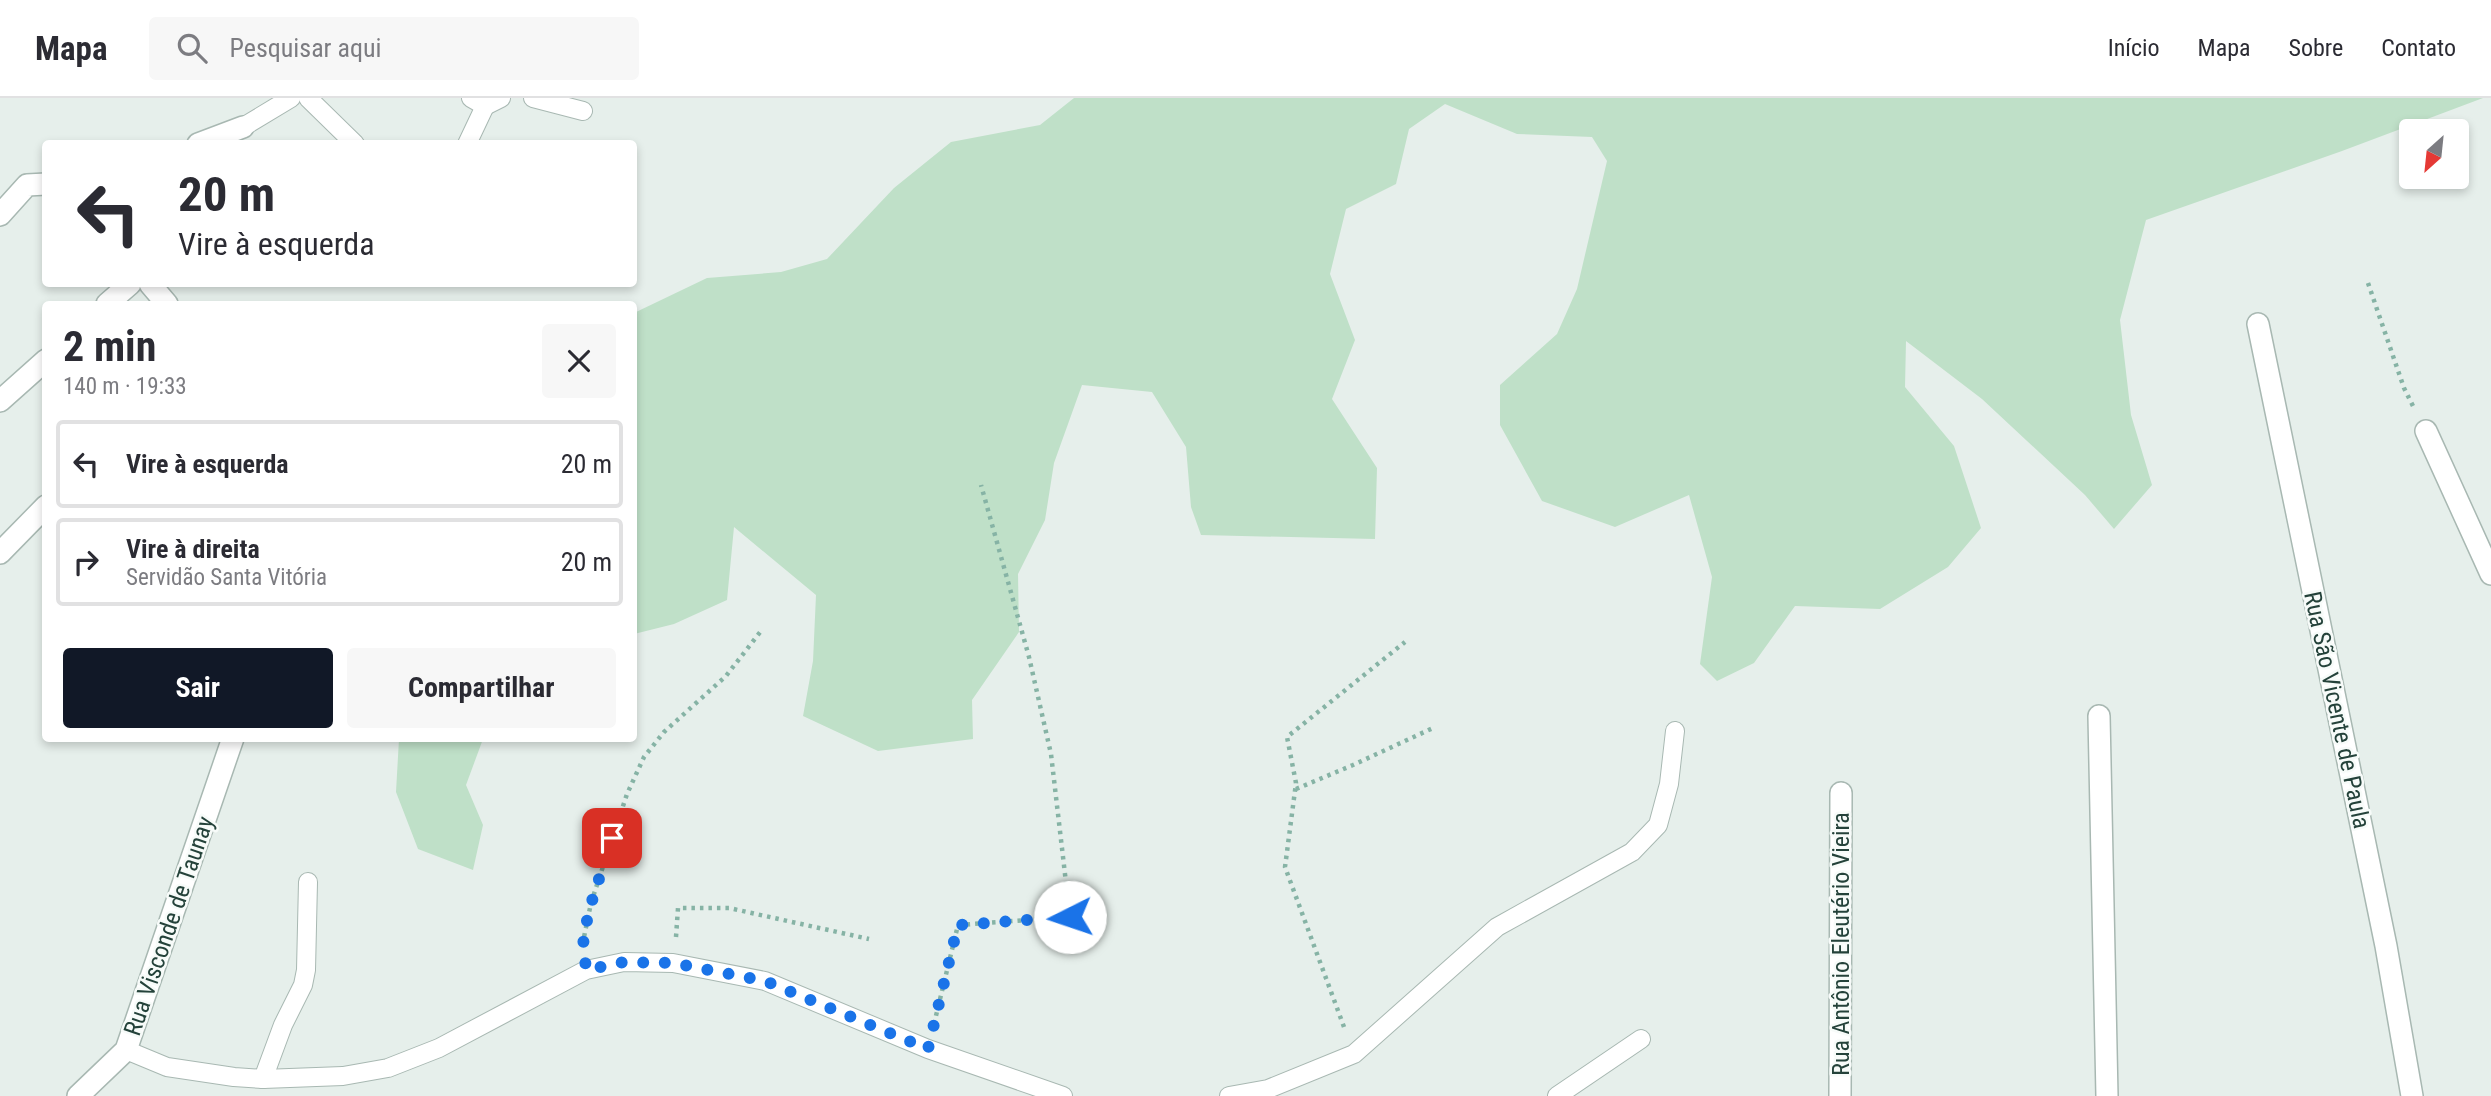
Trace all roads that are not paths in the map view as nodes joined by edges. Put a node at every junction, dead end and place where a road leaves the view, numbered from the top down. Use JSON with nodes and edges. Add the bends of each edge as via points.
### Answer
{"nodes":[{"id":1,"x":292,"y":98,"type":"edge"},
{"id":2,"x":308,"y":98,"type":"edge"},
{"id":3,"x":533,"y":98,"type":"edge"},
{"id":4,"x":486,"y":101,"type":"edge"},
{"id":5,"x":583,"y":111,"type":"dead end"},
{"id":6,"x":243,"y":127,"type":"joint"},
{"id":7,"x":209,"y":140,"type":"edge"},
{"id":8,"x":351,"y":140,"type":"edge"},
{"id":9,"x":469,"y":140,"type":"edge"},
{"id":10,"x":42,"y":184,"type":"edge"},
{"id":11,"x":0,"y":215,"type":"edge"},
{"id":12,"x":127,"y":287,"type":"edge"},
{"id":13,"x":153,"y":287,"type":"edge"},
{"id":14,"x":110,"y":301,"type":"edge"},
{"id":15,"x":164,"y":301,"type":"edge"},
{"id":16,"x":2258,"y":324,"type":"dead end"},
{"id":17,"x":42,"y":364,"type":"edge"},
{"id":18,"x":0,"y":401,"type":"edge"},
{"id":19,"x":2426,"y":431,"type":"road end"},
{"id":20,"x":42,"y":510,"type":"edge"},
{"id":21,"x":0,"y":553,"type":"edge"},
{"id":22,"x":2491,"y":574,"type":"edge"},
{"id":23,"x":2099,"y":716,"type":"dead end"},
{"id":24,"x":1675,"y":731,"type":"dead end"},
{"id":25,"x":232,"y":742,"type":"edge"},
{"id":26,"x":1841,"y":793,"type":"dead end"},
{"id":27,"x":308,"y":882,"type":"dead end"},
{"id":28,"x":1641,"y":1039,"type":"dead end"},
{"id":29,"x":126,"y":1050,"type":"junction"},
{"id":30,"x":263,"y":1079,"type":"junction"},
{"id":31,"x":78,"y":1096,"type":"edge"},
{"id":32,"x":1063,"y":1096,"type":"edge"},
{"id":33,"x":1229,"y":1096,"type":"edge"},
{"id":34,"x":1557,"y":1096,"type":"edge"},
{"id":35,"x":1840,"y":1096,"type":"edge"},
{"id":36,"x":2107,"y":1096,"type":"edge"},
{"id":37,"x":2413,"y":1096,"type":"edge"}],
"edges":[{"from":1,"to":6,"type":"lane"},
{"from":2,"to":8,"type":"lane"},
{"from":3,"to":5,"type":"lane"},
{"from":4,"to":9,"type":"lane"},
{"from":6,"to":7,"type":"street"},
{"from":10,"to":11,"type":"street","via":[[27,185]]},
{"from":12,"to":14,"type":"street"},
{"from":13,"to":15,"type":"street"},
{"from":16,"to":37,"type":"street","name":"Rua São Vicente de Paula"},
{"from":17,"to":18,"type":"street"},
{"from":19,"to":22,"type":"street"},
{"from":20,"to":21,"type":"street"},
{"from":23,"to":36,"type":"street"},
{"from":24,"to":33,"type":"lane","via":[[1669,784],[1658,825],[1632,852],[1497,928],[1354,1054],[1268,1089]]},
{"from":25,"to":29,"type":"street","name":"Rua Visconde de Taunay"},
{"from":26,"to":35,"type":"street","name":"Rua Antônio Eleutério Vieira"},
{"from":27,"to":30,"type":"lane","via":[[303,985]]},
{"from":28,"to":34,"type":"lane"},
{"from":29,"to":30,"type":"lane","via":[[167,1067]]},
{"from":29,"to":31,"type":"street","name":"Rua Visconde de Taunay"},
{"from":30,"to":32,"type":"lane","via":[[343,1076],[387,1068],[439,1048],[586,970],[624,962],[673,963],[765,981],[928,1049]]}]}
